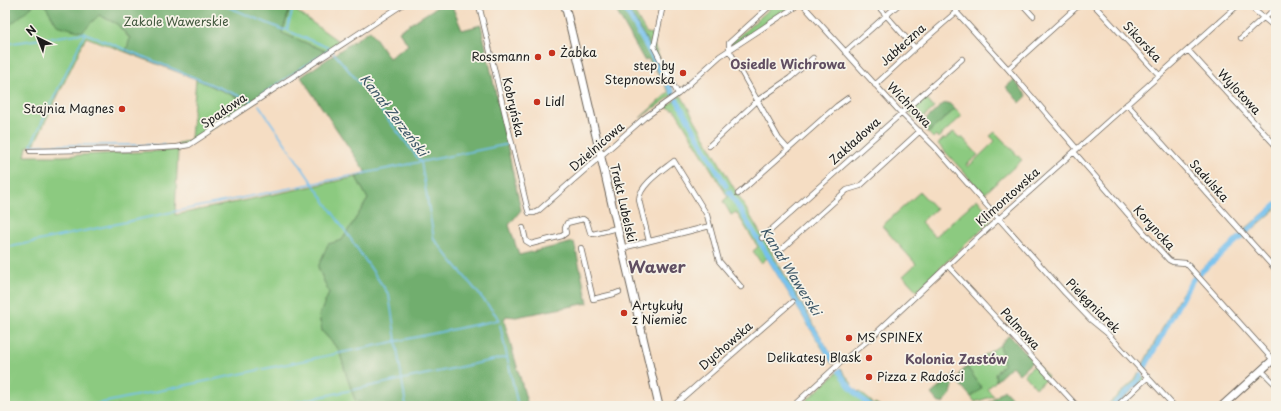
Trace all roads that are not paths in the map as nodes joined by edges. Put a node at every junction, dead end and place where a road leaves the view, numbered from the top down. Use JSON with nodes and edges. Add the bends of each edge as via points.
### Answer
{"nodes":[{"id":1,"x":402,"y":5,"type":"edge"},
{"id":2,"x":479,"y":5,"type":"edge"},
{"id":3,"x":565,"y":5,"type":"edge"},
{"id":4,"x":663,"y":5,"type":"edge"},
{"id":5,"x":771,"y":5,"type":"edge"},
{"id":6,"x":798,"y":5,"type":"edge"},
{"id":7,"x":803,"y":5,"type":"edge"},
{"id":8,"x":877,"y":5,"type":"edge"},
{"id":9,"x":898,"y":5,"type":"edge"},
{"id":10,"x":950,"y":5,"type":"edge"},
{"id":11,"x":962,"y":5,"type":"edge"},
{"id":12,"x":1023,"y":5,"type":"edge"},
{"id":13,"x":1079,"y":5,"type":"edge"},
{"id":14,"x":1102,"y":5,"type":"edge"},
{"id":15,"x":1238,"y":5,"type":"edge"},
{"id":16,"x":1248,"y":5,"type":"edge"},
{"id":17,"x":1096,"y":7,"type":"edge"},
{"id":18,"x":1276,"y":8,"type":"edge"},
{"id":19,"x":956,"y":12,"type":"junction"},
{"id":20,"x":886,"y":15,"type":"junction"},
{"id":21,"x":1033,"y":16,"type":"dead end"},
{"id":22,"x":1264,"y":17,"type":"junction"},
{"id":23,"x":1276,"y":28,"type":"edge"},
{"id":24,"x":1241,"y":38,"type":"dead end"},
{"id":25,"x":914,"y":48,"type":"junction"},
{"id":26,"x":729,"y":50,"type":"junction"},
{"id":27,"x":1188,"y":50,"type":"junction"},
{"id":28,"x":845,"y":52,"type":"junction"},
{"id":29,"x":813,"y":58,"type":"dead end"},
{"id":30,"x":962,"y":59,"type":"dead end"},
{"id":31,"x":1008,"y":69,"type":"junction"},
{"id":32,"x":1159,"y":76,"type":"junction"},
{"id":33,"x":875,"y":85,"type":"junction"},
{"id":34,"x":678,"y":94,"type":"junction"},
{"id":35,"x":848,"y":98,"type":"dead end"},
{"id":36,"x":758,"y":100,"type":"junction"},
{"id":37,"x":1127,"y":104,"type":"junction"},
{"id":38,"x":901,"y":113,"type":"junction"},
{"id":39,"x":920,"y":131,"type":"junction"},
{"id":40,"x":709,"y":146,"type":"dead end"},
{"id":41,"x":1276,"y":146,"type":"edge"},
{"id":42,"x":788,"y":150,"type":"junction"},
{"id":43,"x":1076,"y":150,"type":"junction"},
{"id":44,"x":30,"y":151,"type":"dead end"},
{"id":45,"x":601,"y":156,"type":"junction"},
{"id":46,"x":738,"y":194,"type":"dead end"},
{"id":47,"x":529,"y":212,"type":"joint"},
{"id":48,"x":999,"y":219,"type":"junction"},
{"id":49,"x":710,"y":226,"type":"junction"},
{"id":50,"x":522,"y":228,"type":"dead end"},
{"id":51,"x":617,"y":228,"type":"junction"},
{"id":52,"x":762,"y":238,"type":"dead end"},
{"id":53,"x":648,"y":241,"type":"junction"},
{"id":54,"x":581,"y":248,"type":"dead end"},
{"id":55,"x":622,"y":248,"type":"junction"},
{"id":56,"x":777,"y":253,"type":"dead end"},
{"id":57,"x":948,"y":266,"type":"junction"},
{"id":58,"x":1276,"y":270,"type":"edge"},
{"id":59,"x":741,"y":287,"type":"dead end"},
{"id":60,"x":619,"y":292,"type":"dead end"},
{"id":61,"x":792,"y":302,"type":"dead end"},
{"id":62,"x":1274,"y":359,"type":"edge"},
{"id":63,"x":1262,"y":370,"type":"junction"},
{"id":64,"x":1148,"y":377,"type":"junction"},
{"id":65,"x":1276,"y":386,"type":"edge"},
{"id":66,"x":659,"y":406,"type":"edge"},
{"id":67,"x":673,"y":406,"type":"edge"},
{"id":68,"x":793,"y":406,"type":"edge"},
{"id":69,"x":1077,"y":406,"type":"edge"},
{"id":70,"x":1117,"y":406,"type":"edge"},
{"id":71,"x":1174,"y":406,"type":"edge"},
{"id":72,"x":1222,"y":406,"type":"edge"}],
"edges":[{"from":1,"to":44,"type":"street","name":"Spadowa","via":[[189,145],[140,149]]},
{"from":2,"to":47,"type":"street","name":"Kobryńska"},
{"from":3,"to":45,"type":"street","name":"Trakt Lubelski"},
{"from":4,"to":34,"type":"street","via":[[654,47]]},
{"from":5,"to":26,"type":"street","via":[[729,43]]},
{"from":6,"to":26,"type":"street"},
{"from":7,"to":28,"type":"street","name":"Wichrowa"},
{"from":8,"to":20,"type":"street"},
{"from":9,"to":20,"type":"street"},
{"from":10,"to":19,"type":"street","name":"Koryncka"},
{"from":11,"to":19,"type":"street","name":"Jabłeczna"},
{"from":12,"to":21,"type":"street"},
{"from":13,"to":31,"type":"street"},
{"from":14,"to":17,"type":"street"},
{"from":15,"to":27,"type":"street","name":"Klimontowska"},
{"from":16,"to":22,"type":"street"},
{"from":17,"to":32,"type":"street","name":"Sikorska"},
{"from":18,"to":22,"type":"street"},
{"from":19,"to":25,"type":"street","name":"Jabłeczna"},
{"from":19,"to":31,"type":"street","name":"Koryncka"},
{"from":20,"to":25,"type":"street"},
{"from":20,"to":28,"type":"street"},
{"from":22,"to":23,"type":"street"},
{"from":22,"to":24,"type":"street"},
{"from":25,"to":33,"type":"street","name":"Jabłeczna"},
{"from":26,"to":34,"type":"street","name":"Dzielnicowa"},
{"from":26,"to":36,"type":"street"},
{"from":27,"to":32,"type":"street","name":"Klimontowska"},
{"from":27,"to":41,"type":"street","name":"Wylotowa"},
{"from":28,"to":33,"type":"street","name":"Wichrowa"},
{"from":29,"to":36,"type":"street"},
{"from":30,"to":38,"type":"street","name":"Zakładowa"},
{"from":31,"to":43,"type":"street","name":"Koryncka"},
{"from":32,"to":37,"type":"street","name":"Klimontowska"},
{"from":33,"to":38,"type":"street","name":"Wichrowa"},
{"from":34,"to":45,"type":"street","name":"Dzielnicowa","via":[[644,118]]},
{"from":35,"to":42,"type":"street"},
{"from":36,"to":40,"type":"street"},
{"from":36,"to":42,"type":"street","via":[[779,139]]},
{"from":37,"to":43,"type":"street","name":"Klimontowska"},
{"from":37,"to":58,"type":"street","name":"Sadulska"},
{"from":38,"to":39,"type":"street","name":"Wichrowa"},
{"from":38,"to":52,"type":"street","name":"Zakładowa"},
{"from":39,"to":48,"type":"street","name":"Wichrowa"},
{"from":39,"to":56,"type":"street","via":[[860,186],[847,190]]},
{"from":42,"to":46,"type":"street"},
{"from":43,"to":48,"type":"street","name":"Klimontowska"},
{"from":43,"to":62,"type":"street","name":"Koryncka","via":[[1169,260],[1186,264]]},
{"from":45,"to":47,"type":"street","name":"Dzielnicowa","via":[[538,211]]},
{"from":45,"to":51,"type":"street","name":"Trakt Lubelski"},
{"from":48,"to":57,"type":"street","name":"Klimontowska"},
{"from":48,"to":64,"type":"street","name":"Pielęgniarek","via":[[1069,297],[1107,332]]},
{"from":49,"to":53,"type":"street"},
{"from":49,"to":53,"type":"street","via":[[707,215],[674,161],[644,186],[639,195]]},
{"from":49,"to":59,"type":"street","via":[[719,261]]},
{"from":50,"to":51,"type":"street","via":[[526,242],[531,244],[562,236],[566,232],[567,223],[583,219],[593,234]]},
{"from":51,"to":55,"type":"street","name":"Trakt Lubelski"},
{"from":53,"to":55,"type":"street"},
{"from":54,"to":60,"type":"street","via":[[593,299]]},
{"from":55,"to":66,"type":"street","name":"Trakt Lubelski"},
{"from":57,"to":68,"type":"street","name":"Klimontowska","via":[[878,332]]},
{"from":57,"to":69,"type":"street","name":"Palmowa"},
{"from":61,"to":67,"type":"street","name":"Dychowska"},
{"from":62,"to":63,"type":"street"},
{"from":63,"to":65,"type":"street"},
{"from":63,"to":72,"type":"street"},
{"from":64,"to":70,"type":"street"},
{"from":64,"to":71,"type":"street","name":"Pielęgniarek"}]}
